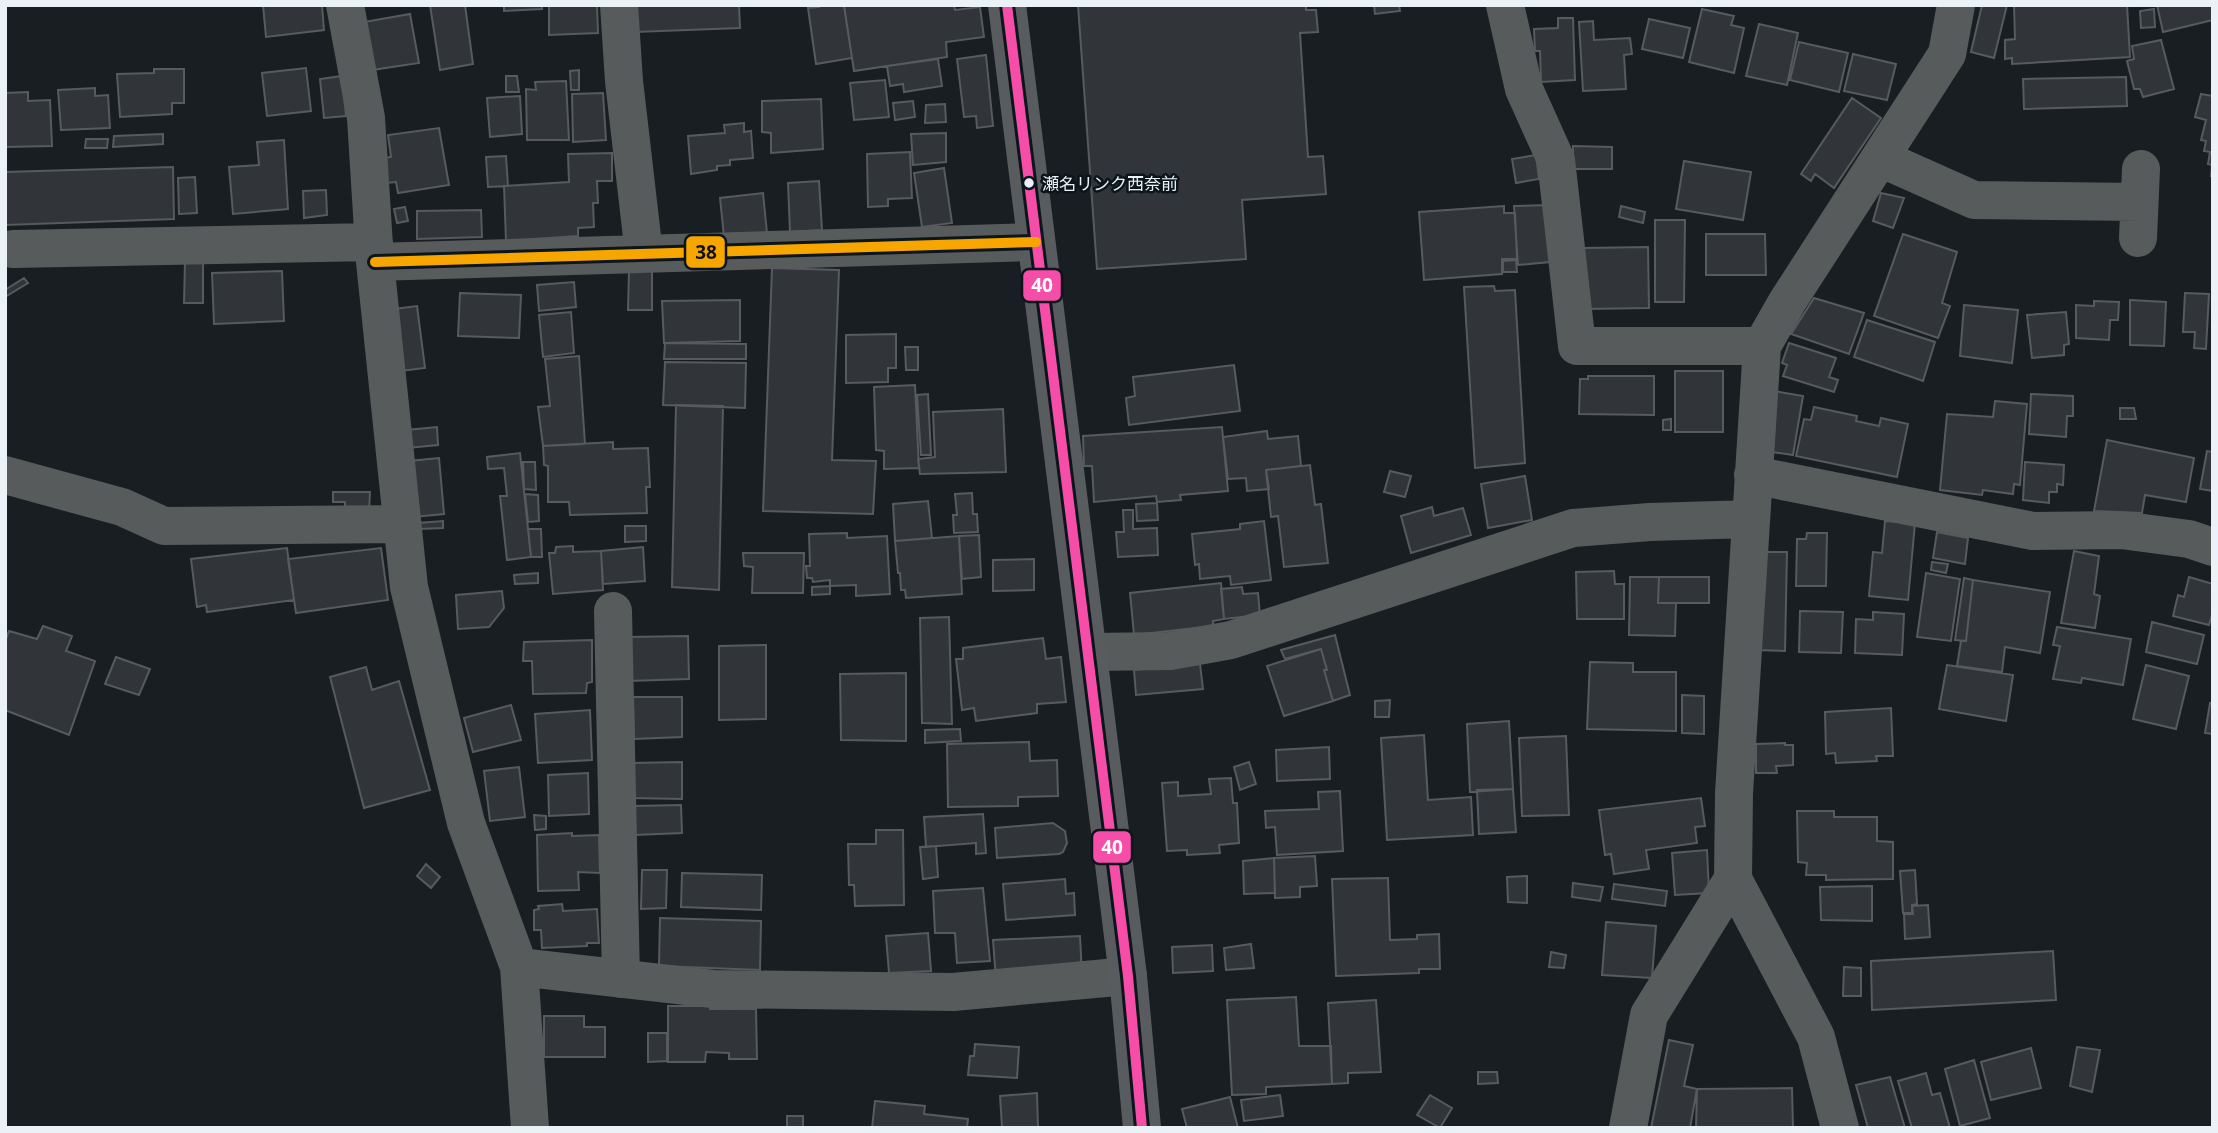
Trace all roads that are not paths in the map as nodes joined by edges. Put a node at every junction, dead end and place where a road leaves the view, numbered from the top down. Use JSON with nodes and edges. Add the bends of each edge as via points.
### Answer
{"nodes":[{"id":1,"x":345,"y":5,"type":"edge"},
{"id":2,"x":619,"y":5,"type":"edge"},
{"id":3,"x":1007,"y":5,"type":"edge"},
{"id":4,"x":1505,"y":5,"type":"edge"},
{"id":5,"x":1956,"y":5,"type":"edge"},
{"id":6,"x":1880,"y":158,"type":"junction"},
{"id":7,"x":2139,"y":203,"type":"dead end"},
{"id":8,"x":1036,"y":242,"type":"junction"},
{"id":9,"x":13,"y":249,"type":"dead end"},
{"id":10,"x":375,"y":252,"type":"junction"},
{"id":11,"x":644,"y":254,"type":"junction"},
{"id":12,"x":1762,"y":346,"type":"junction"},
{"id":13,"x":5,"y":475,"type":"edge"},
{"id":14,"x":1754,"y":475,"type":"junction"},
{"id":15,"x":1751,"y":519,"type":"junction"},
{"id":16,"x":402,"y":524,"type":"junction"},
{"id":17,"x":2213,"y":547,"type":"edge"},
{"id":18,"x":613,"y":611,"type":"dead end"},
{"id":19,"x":1089,"y":652,"type":"junction"},
{"id":20,"x":1733,"y":879,"type":"junction"},
{"id":21,"x":519,"y":967,"type":"junction"},
{"id":22,"x":1128,"y":976,"type":"junction"},
{"id":23,"x":621,"y":979,"type":"junction"},
{"id":24,"x":530,"y":1128,"type":"edge"},
{"id":25,"x":1142,"y":1128,"type":"edge"},
{"id":26,"x":1628,"y":1128,"type":"edge"},
{"id":27,"x":1840,"y":1128,"type":"edge"}],
"edges":[{"from":1,"to":10,"type":"street","via":[[366,118]]},
{"from":2,"to":11,"type":"street"},
{"from":3,"to":8,"type":"main road"},
{"from":4,"to":12,"type":"street","via":[[1524,89],[1556,160],[1577,346]]},
{"from":5,"to":6,"type":"street","via":[[1947,54]]},
{"from":6,"to":7,"type":"street","via":[[1974,200]]},
{"from":6,"to":12,"type":"street"},
{"from":8,"to":11,"type":"street"},
{"from":8,"to":19,"type":"main road"},
{"from":9,"to":10,"type":"street"},
{"from":10,"to":11,"type":"street"},
{"from":10,"to":16,"type":"street"},
{"from":12,"to":14,"type":"street"},
{"from":13,"to":16,"type":"street","via":[[122,507],[164,526]]},
{"from":14,"to":15,"type":"street"},
{"from":14,"to":17,"type":"street","via":[[2033,531],[2121,530],[2189,539]]},
{"from":15,"to":19,"type":"street","via":[[1573,528],[1230,640],[1170,651]]},
{"from":15,"to":20,"type":"street"},
{"from":16,"to":21,"type":"street","via":[[409,587],[467,823]]},
{"from":18,"to":23,"type":"street"},
{"from":19,"to":22,"type":"main road"},
{"from":20,"to":26,"type":"street","via":[[1649,1015]]},
{"from":20,"to":27,"type":"street","via":[[1816,1037]]},
{"from":21,"to":23,"type":"street"},
{"from":21,"to":24,"type":"street"},
{"from":22,"to":23,"type":"street","via":[[953,992],[713,989]]},
{"from":22,"to":25,"type":"main road"}]}
